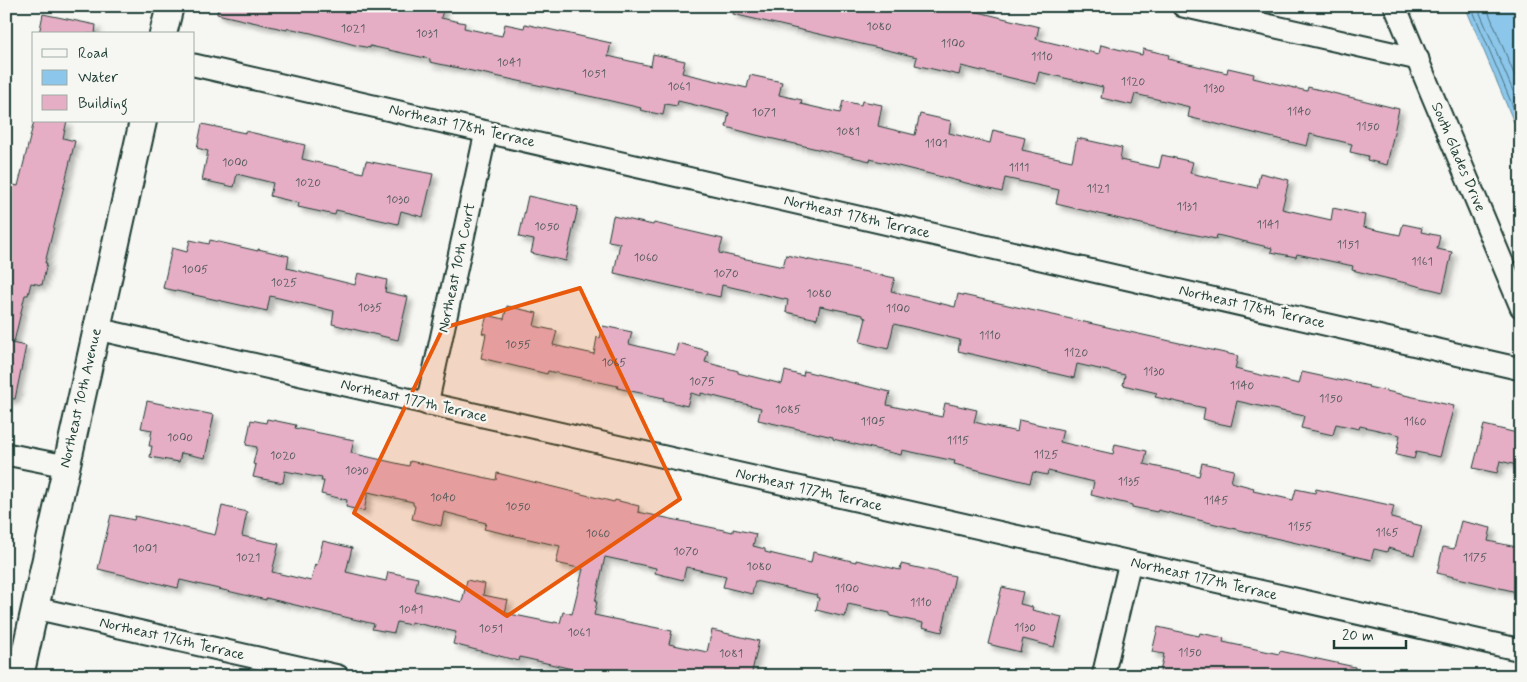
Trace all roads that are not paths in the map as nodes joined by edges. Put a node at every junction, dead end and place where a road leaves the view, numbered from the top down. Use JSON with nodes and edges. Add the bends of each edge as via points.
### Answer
{"nodes":[{"id":1,"x":170,"y":6,"type":"edge"},
{"id":2,"x":1183,"y":6,"type":"edge"},
{"id":3,"x":1395,"y":6,"type":"edge"},
{"id":4,"x":164,"y":32,"type":"edge"},
{"id":5,"x":1418,"y":59,"type":"junction"},
{"id":6,"x":195,"y":65,"type":"edge"},
{"id":7,"x":143,"y":122,"type":"edge"},
{"id":8,"x":486,"y":132,"type":"junction"},
{"id":9,"x":1521,"y":307,"type":"edge"},
{"id":10,"x":97,"y":330,"type":"junction"},
{"id":11,"x":1521,"y":369,"type":"edge"},
{"id":12,"x":427,"y":404,"type":"junction"},
{"id":13,"x":6,"y":454,"type":"edge"},
{"id":14,"x":66,"y":466,"type":"junction"},
{"id":15,"x":1130,"y":562,"type":"junction"},
{"id":16,"x":36,"y":608,"type":"junction"},
{"id":17,"x":1521,"y":650,"type":"edge"},
{"id":18,"x":20,"y":676,"type":"edge"},
{"id":19,"x":338,"y":676,"type":"edge"},
{"id":20,"x":1103,"y":676,"type":"edge"}],
"edges":[{"from":1,"to":4,"type":"street"},
{"from":2,"to":5,"type":"street"},
{"from":3,"to":5,"type":"street","name":"South Glades Drive"},
{"from":5,"to":9,"type":"street","name":"South Glades Drive"},
{"from":6,"to":8,"type":"street","name":"Northeast 178th Terrace"},
{"from":7,"to":10,"type":"street","name":"Northeast 10th Avenue"},
{"from":8,"to":11,"type":"street","name":"Northeast 178th Terrace"},
{"from":8,"to":12,"type":"street","name":"Northeast 10th Court"},
{"from":10,"to":12,"type":"street","name":"Northeast 177th Terrace"},
{"from":10,"to":14,"type":"street","name":"Northeast 10th Avenue"},
{"from":12,"to":15,"type":"street","name":"Northeast 177th Terrace"},
{"from":13,"to":14,"type":"street"},
{"from":14,"to":16,"type":"street","name":"Northeast 10th Avenue"},
{"from":15,"to":17,"type":"street","name":"Northeast 177th Terrace"},
{"from":15,"to":20,"type":"street"},
{"from":16,"to":18,"type":"street","name":"Northeast 10th Avenue"},
{"from":16,"to":19,"type":"street","name":"Northeast 176th Terrace"}]}
